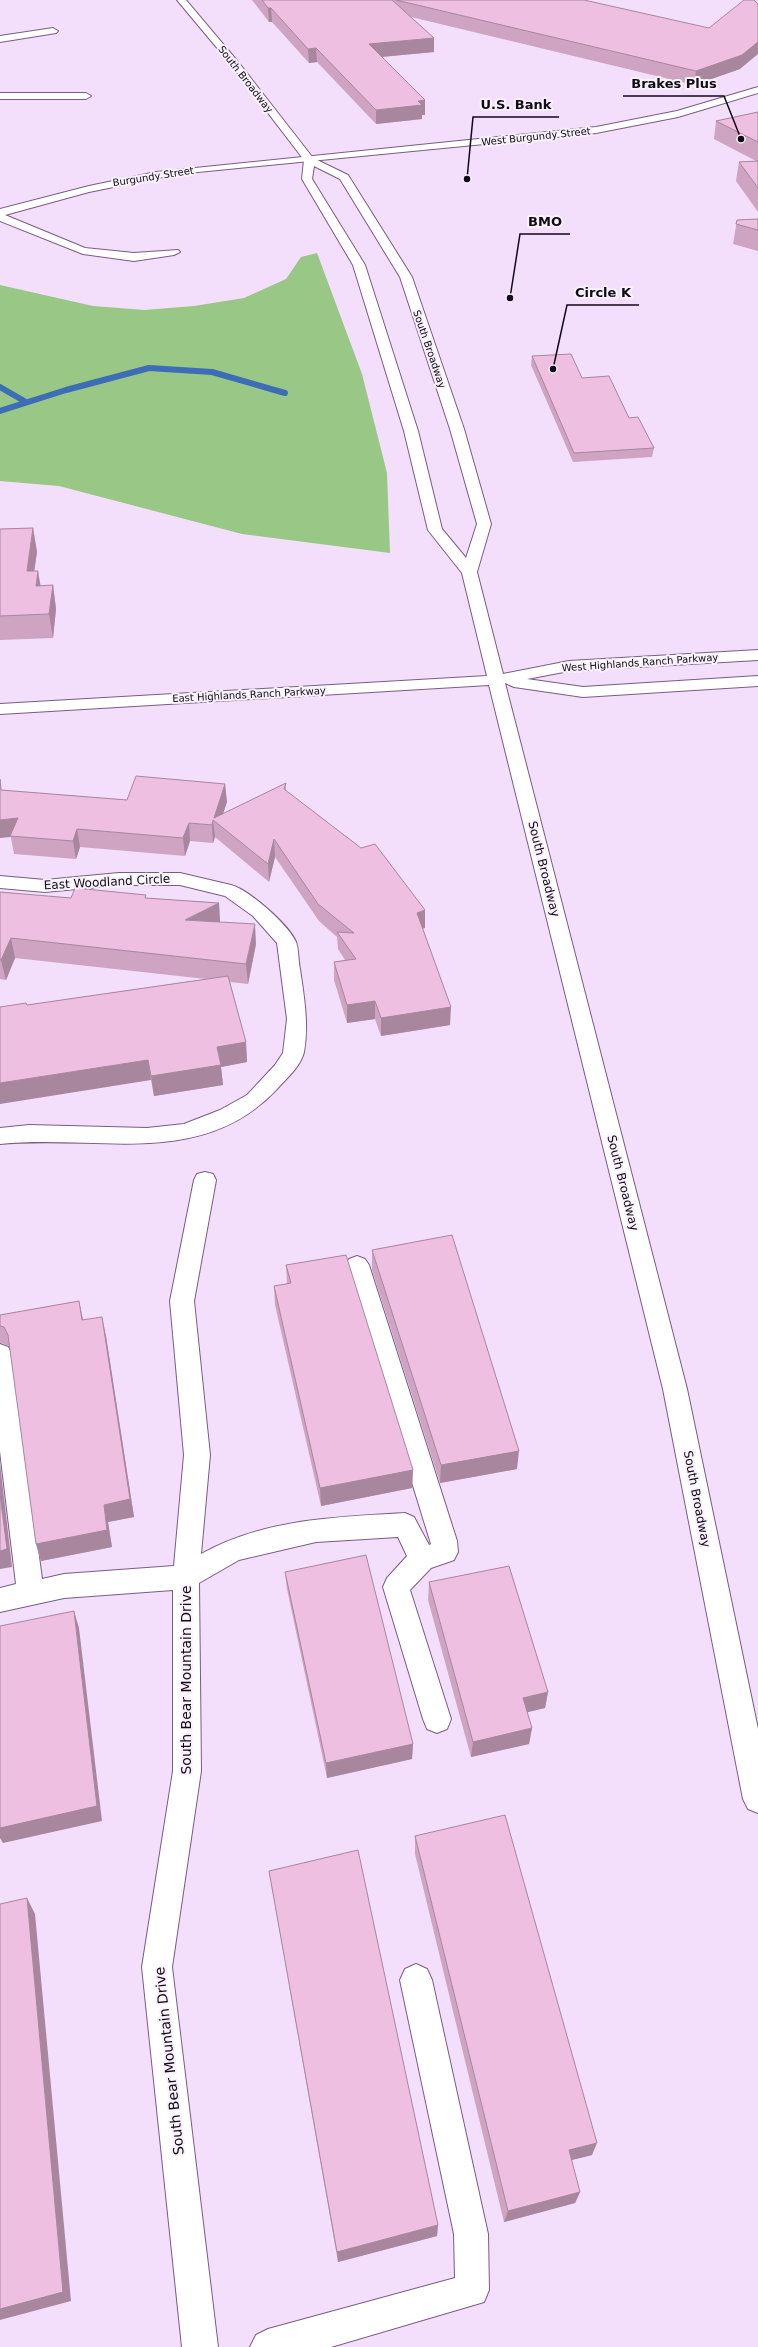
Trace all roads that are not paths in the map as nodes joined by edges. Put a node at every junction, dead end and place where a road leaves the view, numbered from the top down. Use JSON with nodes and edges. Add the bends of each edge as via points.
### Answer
{"nodes":[{"id":1,"x":181,"y":0,"type":"edge"},
{"id":2,"x":53,"y":31,"type":"dead end"},
{"id":3,"x":0,"y":39,"type":"edge"},
{"id":4,"x":758,"y":90,"type":"edge"},
{"id":5,"x":0,"y":96,"type":"edge"},
{"id":6,"x":86,"y":96,"type":"dead end"},
{"id":7,"x":309,"y":160,"type":"junction"},
{"id":8,"x":0,"y":213,"type":"edge"},
{"id":9,"x":0,"y":217,"type":"edge"},
{"id":10,"x":174,"y":252,"type":"dead end"},
{"id":11,"x":469,"y":572,"type":"junction"},
{"id":12,"x":758,"y":654,"type":"edge"},
{"id":13,"x":497,"y":680,"type":"junction"},
{"id":14,"x":758,"y":681,"type":"edge"},
{"id":15,"x":0,"y":709,"type":"edge"},
{"id":16,"x":0,"y":882,"type":"edge"},
{"id":17,"x":0,"y":1136,"type":"edge"},
{"id":18,"x":205,"y":1180,"type":"dead end"},
{"id":19,"x":357,"y":1265,"type":"dead end"},
{"id":20,"x":0,"y":1354,"type":"edge"},
{"id":21,"x":422,"y":1559,"type":"junction"},
{"id":22,"x":186,"y":1577,"type":"junction"},
{"id":23,"x":31,"y":1594,"type":"junction"},
{"id":24,"x":0,"y":1600,"type":"edge"},
{"id":25,"x":437,"y":1719,"type":"dead end"},
{"id":26,"x":758,"y":1799,"type":"edge"},
{"id":27,"x":416,"y":1980,"type":"dead end"},
{"id":28,"x":200,"y":2347,"type":"edge"},
{"id":29,"x":268,"y":2347,"type":"edge"}],
"edges":[{"from":1,"to":7,"type":"main road","name":"South Broadway","via":[[236,65]]},
{"from":2,"to":3,"type":"main road"},
{"from":4,"to":7,"type":"main road","name":"West Burgundy Street","via":[[665,119],[596,130]]},
{"from":5,"to":6,"type":"main road"},
{"from":7,"to":8,"type":"main road","name":"Burgundy Street","via":[[178,171],[56,196]]},
{"from":7,"to":11,"type":"main road","name":"South Broadway","via":[[307,178],[359,265],[409,424],[435,530]]},
{"from":7,"to":11,"type":"main road","name":"South Broadway","via":[[344,177],[406,277],[457,429],[484,524]]},
{"from":9,"to":10,"type":"main road","via":[[82,251],[134,257]]},
{"from":11,"to":13,"type":"main road","name":"South Broadway"},
{"from":12,"to":13,"type":"main road","name":"West Highlands Ranch Parkway","via":[[569,666]]},
{"from":13,"to":14,"type":"main road","name":"West Highlands Ranch Parkway","via":[[583,692]]},
{"from":13,"to":15,"type":"main road","name":"East Highlands Ranch Parkway"},
{"from":13,"to":26,"type":"main road","name":"South Broadway","via":[[675,1389]]},
{"from":16,"to":17,"type":"main road","name":"East Woodland Circle","via":[[45,886],[119,879],[180,878],[231,891],[260,912],[286,942],[297,1019],[293,1054],[282,1070],[254,1100],[228,1116],[186,1132],[147,1136],[29,1133]]},
{"from":18,"to":22,"type":"main road","name":"South Bear Mountain Drive","via":[[182,1301],[197,1455]]},
{"from":19,"to":21,"type":"main road","via":[[444,1541],[445,1552]]},
{"from":20,"to":23,"type":"main road"},
{"from":21,"to":22,"type":"main road","via":[[405,1525],[316,1530],[233,1550]]},
{"from":21,"to":25,"type":"main road","via":[[396,1587]]},
{"from":22,"to":23,"type":"main road","via":[[64,1586]]},
{"from":22,"to":28,"type":"main road","name":"South Bear Mountain Drive","via":[[187,1771],[157,1967]]},
{"from":23,"to":24,"type":"main road"},
{"from":27,"to":29,"type":"main road","via":[[471,2234],[472,2290]]}]}
